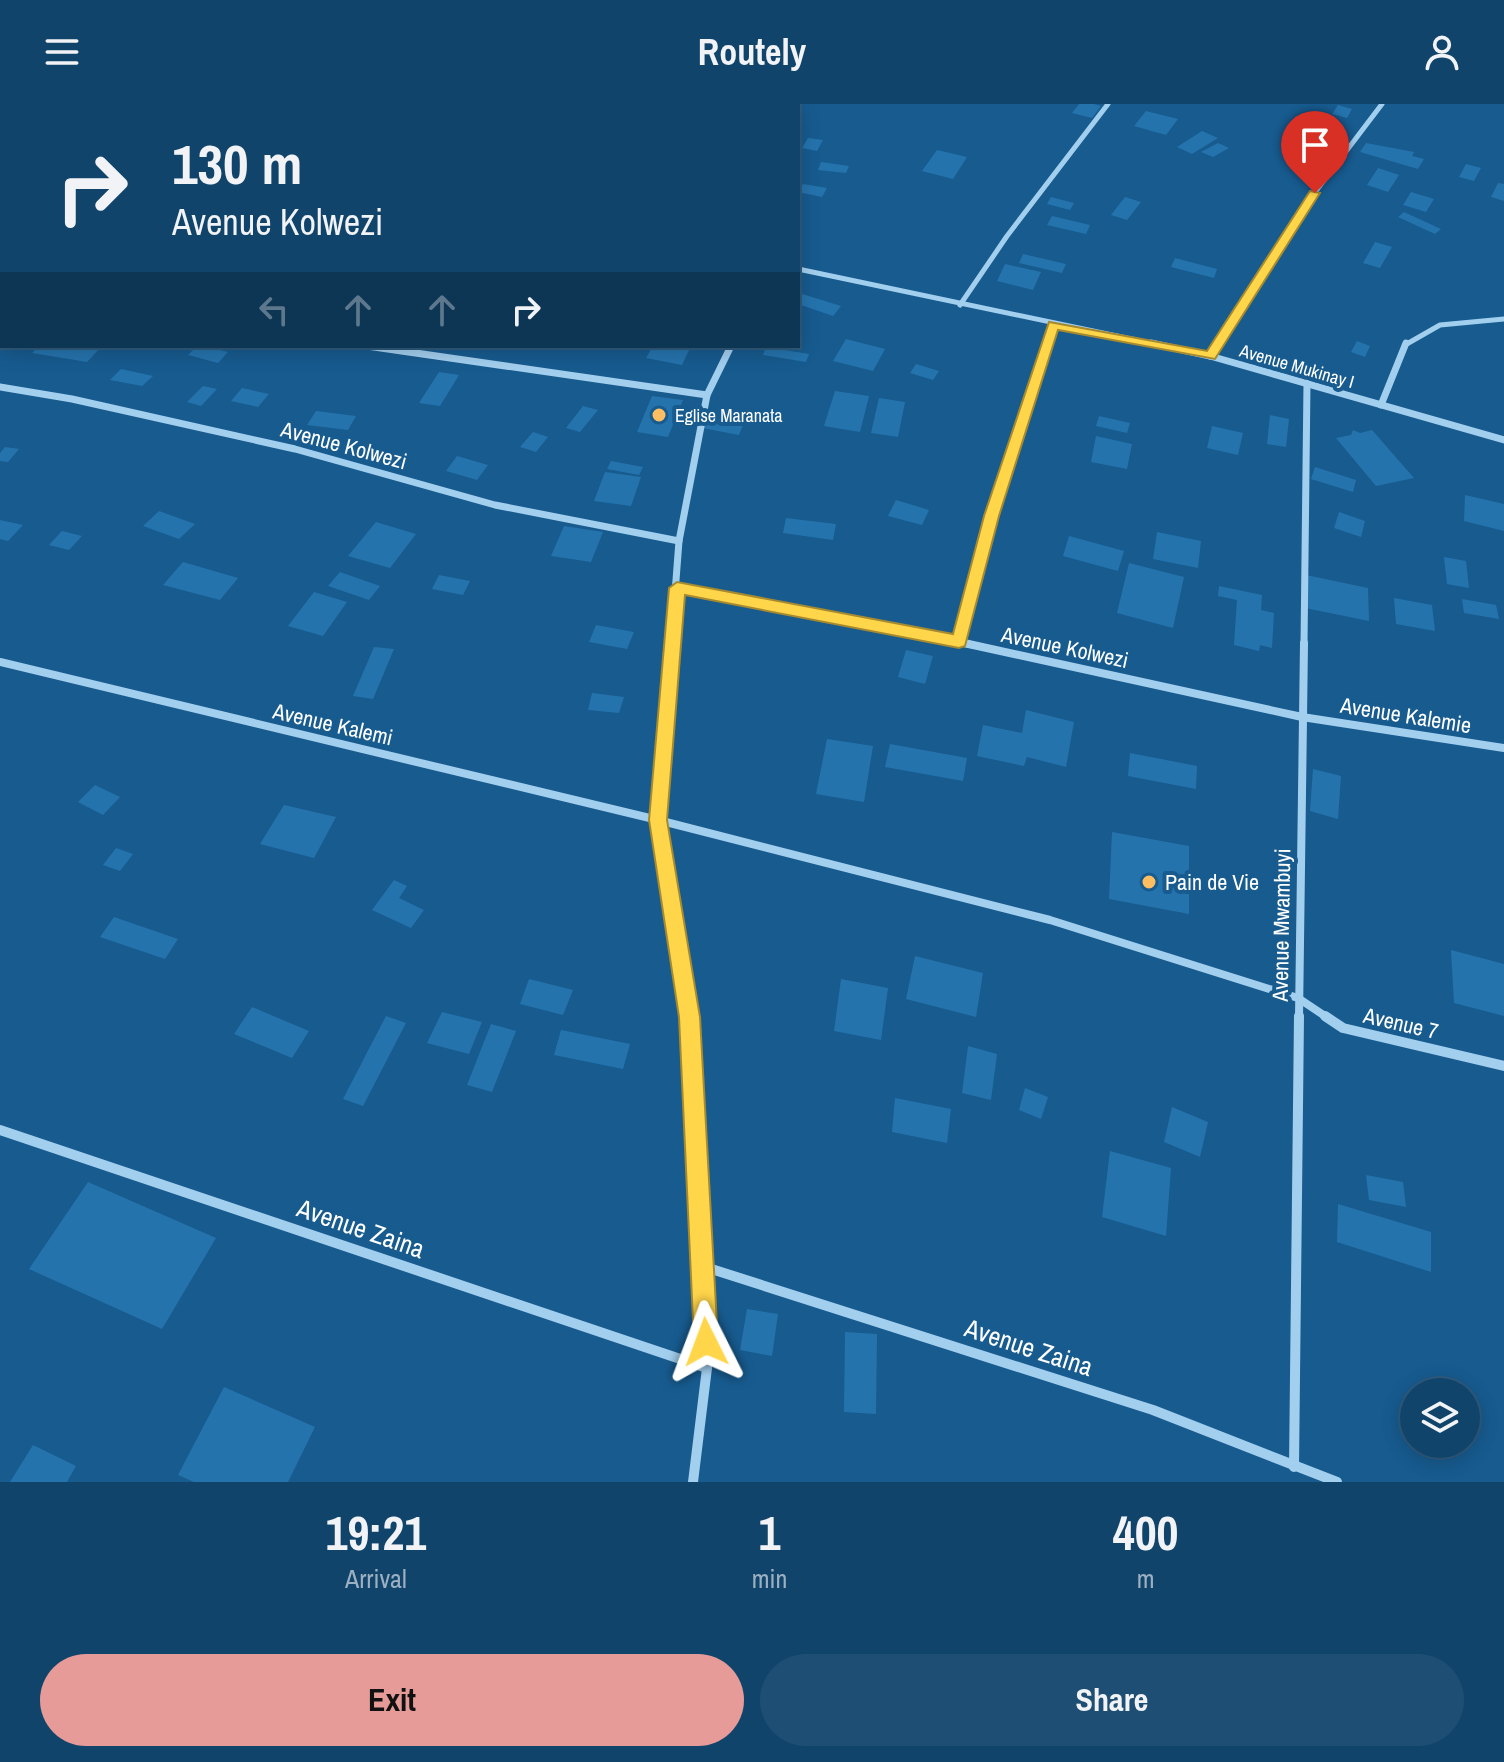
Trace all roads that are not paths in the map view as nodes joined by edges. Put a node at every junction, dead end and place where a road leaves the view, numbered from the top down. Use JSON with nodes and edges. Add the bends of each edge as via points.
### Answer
{"nodes":[{"id":1,"x":1108,"y":104,"type":"edge"},
{"id":2,"x":1382,"y":104,"type":"edge"},
{"id":3,"x":800,"y":269,"type":"edge"},
{"id":4,"x":960,"y":305,"type":"junction"},
{"id":5,"x":1504,"y":319,"type":"edge"},
{"id":6,"x":1053,"y":325,"type":"junction"},
{"id":7,"x":381,"y":348,"type":"edge"},
{"id":8,"x":730,"y":348,"type":"edge"},
{"id":9,"x":1210,"y":356,"type":"junction"},
{"id":10,"x":1307,"y":383,"type":"junction"},
{"id":11,"x":0,"y":387,"type":"edge"},
{"id":12,"x":707,"y":395,"type":"junction"},
{"id":13,"x":1381,"y":405,"type":"junction"},
{"id":14,"x":1504,"y":440,"type":"edge"},
{"id":15,"x":679,"y":541,"type":"junction"},
{"id":16,"x":677,"y":588,"type":"junction"},
{"id":17,"x":959,"y":642,"type":"junction"},
{"id":18,"x":0,"y":662,"type":"edge"},
{"id":19,"x":1302,"y":717,"type":"junction"},
{"id":20,"x":1504,"y":748,"type":"edge"},
{"id":21,"x":658,"y":820,"type":"junction"},
{"id":22,"x":1298,"y":998,"type":"junction"},
{"id":23,"x":1504,"y":1066,"type":"edge"},
{"id":24,"x":0,"y":1130,"type":"edge"},
{"id":25,"x":702,"y":1266,"type":"junction"},
{"id":26,"x":707,"y":1368,"type":"junction"},
{"id":27,"x":1294,"y":1467,"type":"junction"},
{"id":28,"x":693,"y":1482,"type":"edge"},
{"id":29,"x":1337,"y":1482,"type":"edge"}],
"edges":[{"from":1,"to":4,"type":"street"},
{"from":2,"to":9,"type":"street","via":[[1297,216]]},
{"from":3,"to":4,"type":"street","name":"Avenue Mukinay I"},
{"from":4,"to":6,"type":"street","name":"Avenue Mukinay I"},
{"from":5,"to":13,"type":"street","via":[[1440,325],[1406,343]]},
{"from":6,"to":9,"type":"street","name":"Avenue Mukinay I"},
{"from":6,"to":17,"type":"street","via":[[991,516]]},
{"from":7,"to":12,"type":"street"},
{"from":8,"to":12,"type":"street"},
{"from":9,"to":10,"type":"street","name":"Avenue Mukinay I"},
{"from":10,"to":13,"type":"street","name":"Avenue Mukinay I"},
{"from":10,"to":19,"type":"street","name":"Avenue Mwambuyi"},
{"from":11,"to":15,"type":"street","name":"Avenue Kolwezi","via":[[295,449],[495,505]]},
{"from":12,"to":15,"type":"street"},
{"from":13,"to":14,"type":"street","name":"Avenue Mukinay I"},
{"from":15,"to":16,"type":"street"},
{"from":16,"to":17,"type":"street","name":"Avenue Kolwezi"},
{"from":16,"to":21,"type":"street"},
{"from":17,"to":19,"type":"street","name":"Avenue Kolwezi"},
{"from":18,"to":21,"type":"street","name":"Avenue Kalemi"},
{"from":19,"to":20,"type":"street","name":"Avenue Kalemie"},
{"from":19,"to":22,"type":"street","name":"Avenue Mwambuyi"},
{"from":21,"to":22,"type":"street","name":"Avenue Kalemi","via":[[1050,920]]},
{"from":21,"to":25,"type":"street","via":[[689,1017]]},
{"from":22,"to":23,"type":"street","name":"Avenue 7","via":[[1343,1028]]},
{"from":22,"to":27,"type":"street","name":"Avenue Mwambuyi"},
{"from":24,"to":26,"type":"street","name":"Avenue Zaina"},
{"from":25,"to":26,"type":"street"},
{"from":25,"to":27,"type":"street","name":"Avenue Zaina","via":[[1153,1410]]},
{"from":26,"to":28,"type":"street"},
{"from":27,"to":29,"type":"street","name":"Avenue Zaina"}]}
